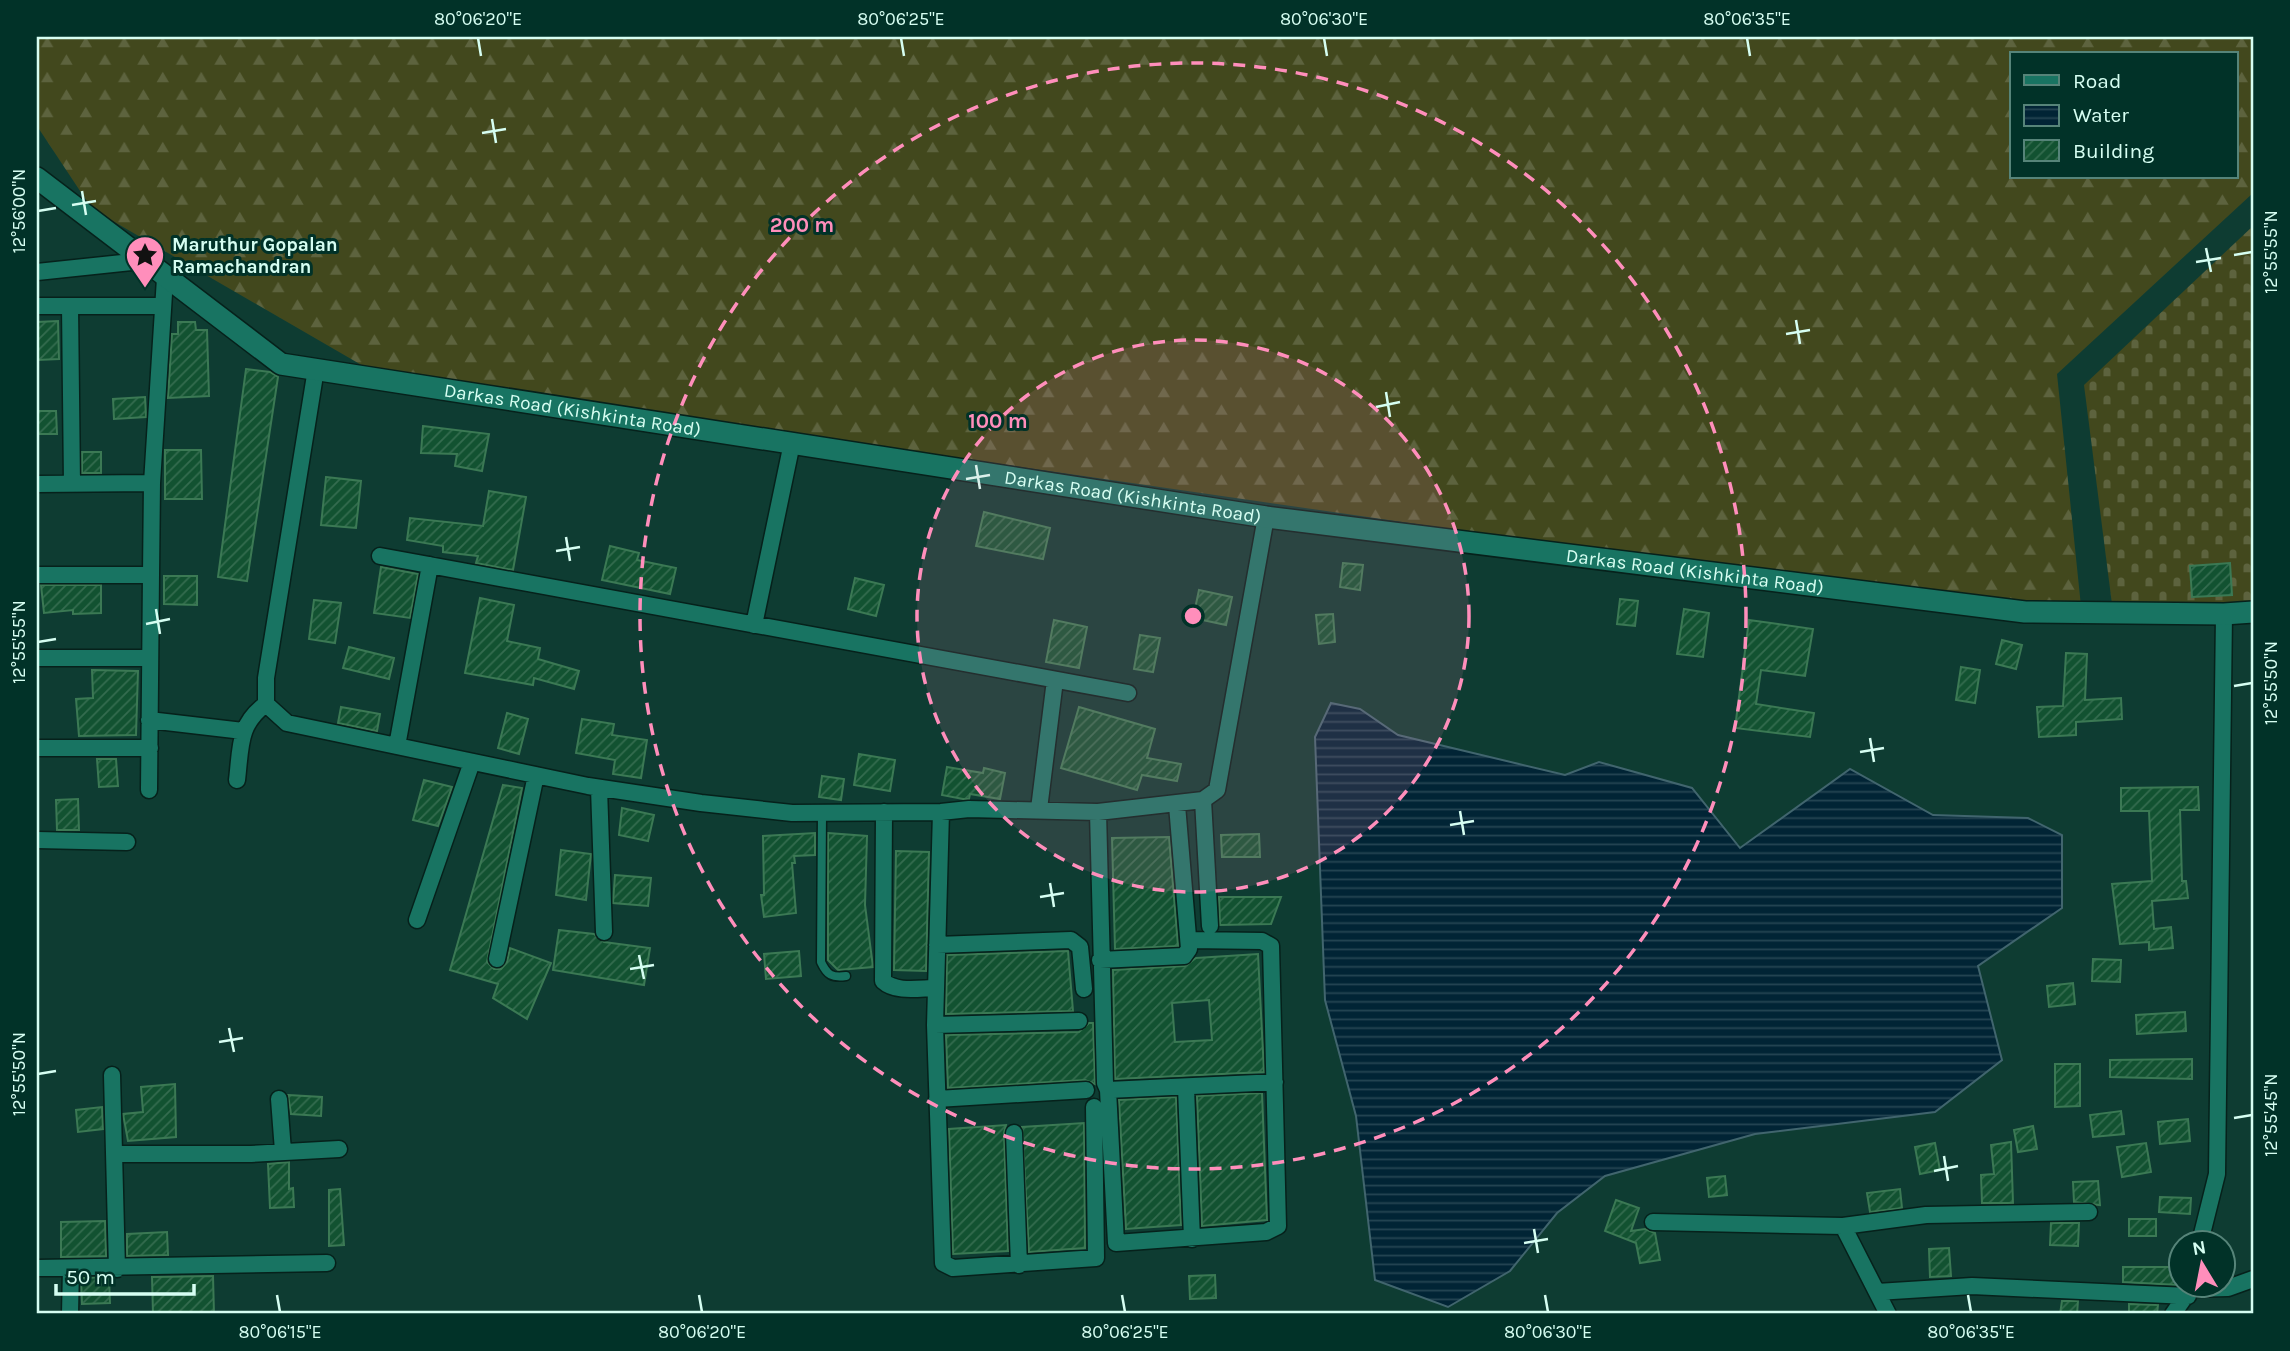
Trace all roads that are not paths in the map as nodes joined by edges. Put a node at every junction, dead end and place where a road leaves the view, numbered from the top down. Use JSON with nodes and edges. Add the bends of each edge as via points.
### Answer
{"nodes":[{"id":1,"x":37,"y":178,"type":"edge"},
{"id":2,"x":141,"y":261,"type":"junction"},
{"id":3,"x":37,"y":272,"type":"edge"},
{"id":4,"x":165,"y":278,"type":"junction"},
{"id":5,"x":37,"y":306,"type":"edge"},
{"id":6,"x":70,"y":306,"type":"junction"},
{"id":7,"x":163,"y":306,"type":"junction"},
{"id":8,"x":316,"y":369,"type":"junction"},
{"id":9,"x":792,"y":443,"type":"junction"},
{"id":10,"x":152,"y":482,"type":"junction"},
{"id":11,"x":37,"y":484,"type":"edge"},
{"id":12,"x":72,"y":484,"type":"junction"},
{"id":13,"x":1266,"y":517,"type":"junction"},
{"id":14,"x":380,"y":556,"type":"dead end"},
{"id":15,"x":430,"y":565,"type":"junction"},
{"id":16,"x":37,"y":575,"type":"edge"},
{"id":17,"x":151,"y":575,"type":"junction"},
{"id":18,"x":2253,"y":612,"type":"edge"},
{"id":19,"x":2224,"y":614,"type":"junction"},
{"id":20,"x":754,"y":625,"type":"junction"},
{"id":21,"x":37,"y":658,"type":"edge"},
{"id":22,"x":149,"y":658,"type":"junction"},
{"id":23,"x":1055,"y":680,"type":"junction"},
{"id":24,"x":1128,"y":693,"type":"dead end"},
{"id":25,"x":266,"y":704,"type":"junction"},
{"id":26,"x":149,"y":720,"type":"junction"},
{"id":27,"x":243,"y":731,"type":"junction"},
{"id":28,"x":397,"y":746,"type":"junction"},
{"id":29,"x":37,"y":748,"type":"edge"},
{"id":30,"x":150,"y":748,"type":"junction"},
{"id":31,"x":472,"y":762,"type":"junction"},
{"id":32,"x":536,"y":775,"type":"junction"},
{"id":33,"x":237,"y":780,"type":"dead end"},
{"id":34,"x":599,"y":788,"type":"junction"},
{"id":35,"x":149,"y":790,"type":"dead end"},
{"id":36,"x":1203,"y":800,"type":"junction"},
{"id":37,"x":1177,"y":805,"type":"junction"},
{"id":38,"x":1039,"y":809,"type":"junction"},
{"id":39,"x":884,"y":812,"type":"junction"},
{"id":40,"x":941,"y":812,"type":"junction"},
{"id":41,"x":1098,"y":812,"type":"junction"},
{"id":42,"x":822,"y":813,"type":"junction"},
{"id":43,"x":37,"y":839,"type":"edge"},
{"id":44,"x":127,"y":842,"type":"dead end"},
{"id":45,"x":417,"y":920,"type":"dead end"},
{"id":46,"x":1210,"y":926,"type":"dead end"},
{"id":47,"x":604,"y":932,"type":"dead end"},
{"id":48,"x":1189,"y":940,"type":"junction"},
{"id":49,"x":937,"y":945,"type":"junction"},
{"id":50,"x":497,"y":958,"type":"dead end"},
{"id":51,"x":1100,"y":960,"type":"junction"},
{"id":52,"x":846,"y":976,"type":"dead end"},
{"id":53,"x":936,"y":988,"type":"junction"},
{"id":54,"x":1084,"y":989,"type":"dead end"},
{"id":55,"x":1079,"y":1021,"type":"dead end"},
{"id":56,"x":935,"y":1025,"type":"junction"},
{"id":57,"x":112,"y":1075,"type":"dead end"},
{"id":58,"x":1275,"y":1082,"type":"junction"},
{"id":59,"x":1186,"y":1088,"type":"junction"},
{"id":60,"x":1086,"y":1090,"type":"dead end"},
{"id":61,"x":1108,"y":1090,"type":"junction"},
{"id":62,"x":279,"y":1099,"type":"dead end"},
{"id":63,"x":937,"y":1099,"type":"junction"},
{"id":64,"x":1094,"y":1107,"type":"dead end"},
{"id":65,"x":1014,"y":1133,"type":"dead end"},
{"id":66,"x":340,"y":1149,"type":"dead end"},
{"id":67,"x":282,"y":1151,"type":"junction"},
{"id":68,"x":116,"y":1154,"type":"junction"},
{"id":69,"x":2090,"y":1212,"type":"dead end"},
{"id":70,"x":1653,"y":1222,"type":"dead end"},
{"id":71,"x":1843,"y":1226,"type":"junction"},
{"id":72,"x":2204,"y":1228,"type":"edge"},
{"id":73,"x":1192,"y":1239,"type":"junction"},
{"id":74,"x":327,"y":1263,"type":"dead end"},
{"id":75,"x":1019,"y":1265,"type":"junction"},
{"id":76,"x":37,"y":1268,"type":"edge"},
{"id":77,"x":71,"y":1268,"type":"junction"},
{"id":78,"x":117,"y":1269,"type":"junction"},
{"id":79,"x":2168,"y":1290,"type":"edge"},
{"id":80,"x":1877,"y":1292,"type":"junction"},
{"id":81,"x":2183,"y":1298,"type":"edge"},
{"id":82,"x":70,"y":1314,"type":"edge"},
{"id":83,"x":1888,"y":1314,"type":"edge"},
{"id":84,"x":2174,"y":1314,"type":"edge"}],
"edges":[{"from":1,"to":2,"type":"main road","name":"Darkas Road (Kishkinta Road)"},
{"from":2,"to":3,"type":"street"},
{"from":2,"to":4,"type":"main road","name":"Darkas Road (Kishkinta Road)"},
{"from":4,"to":7,"type":"street"},
{"from":4,"to":8,"type":"main road","name":"Darkas Road (Kishkinta Road)","via":[[281,364]]},
{"from":5,"to":6,"type":"street"},
{"from":6,"to":7,"type":"street"},
{"from":6,"to":12,"type":"street"},
{"from":7,"to":10,"type":"street"},
{"from":8,"to":9,"type":"main road","name":"Darkas Road (Kishkinta Road)"},
{"from":8,"to":25,"type":"street","via":[[266,678]]},
{"from":9,"to":13,"type":"main road","name":"Darkas Road (Kishkinta Road)"},
{"from":9,"to":20,"type":"street"},
{"from":10,"to":12,"type":"street"},
{"from":10,"to":17,"type":"street"},
{"from":11,"to":12,"type":"street"},
{"from":13,"to":19,"type":"main road","name":"Darkas Road (Kishkinta Road)","via":[[2025,612]]},
{"from":13,"to":36,"type":"street","via":[[1217,790]]},
{"from":14,"to":15,"type":"street"},
{"from":15,"to":20,"type":"street"},
{"from":15,"to":28,"type":"street"},
{"from":16,"to":17,"type":"street"},
{"from":17,"to":22,"type":"street"},
{"from":18,"to":19,"type":"main road","name":"Darkas Road (Kishkinta Road)"},
{"from":19,"to":72,"type":"street","via":[[2217,1174]]},
{"from":20,"to":23,"type":"street"},
{"from":21,"to":22,"type":"street"},
{"from":22,"to":26,"type":"street"},
{"from":23,"to":24,"type":"street"},
{"from":23,"to":38,"type":"street"},
{"from":25,"to":27,"type":"street","via":[[250,716]]},
{"from":25,"to":28,"type":"street","via":[[287,723]]},
{"from":26,"to":27,"type":"street"},
{"from":26,"to":30,"type":"street"},
{"from":27,"to":33,"type":"street"},
{"from":28,"to":31,"type":"street"},
{"from":29,"to":30,"type":"street"},
{"from":30,"to":35,"type":"street"},
{"from":31,"to":32,"type":"street"},
{"from":31,"to":45,"type":"street"},
{"from":32,"to":34,"type":"street"},
{"from":32,"to":50,"type":"street"},
{"from":34,"to":42,"type":"street","via":[[701,803]]},
{"from":34,"to":47,"type":"street"},
{"from":36,"to":37,"type":"street"},
{"from":36,"to":46,"type":"street"},
{"from":37,"to":41,"type":"street"},
{"from":37,"to":48,"type":"street"},
{"from":38,"to":40,"type":"street"},
{"from":38,"to":41,"type":"street"},
{"from":39,"to":40,"type":"street"},
{"from":39,"to":42,"type":"street"},
{"from":39,"to":53,"type":"street","via":[[884,981],[889,987]]},
{"from":40,"to":49,"type":"street"},
{"from":41,"to":51,"type":"street"},
{"from":42,"to":52,"type":"lane","via":[[821,962],[834,977]]},
{"from":43,"to":44,"type":"street"},
{"from":48,"to":51,"type":"street","via":[[1184,956]]},
{"from":48,"to":58,"type":"street","via":[[1262,941],[1271,946]]},
{"from":49,"to":53,"type":"street"},
{"from":49,"to":54,"type":"street","via":[[1071,940],[1080,947]]},
{"from":51,"to":61,"type":"street"},
{"from":53,"to":56,"type":"street"},
{"from":55,"to":56,"type":"street"},
{"from":56,"to":63,"type":"street"},
{"from":57,"to":68,"type":"street"},
{"from":58,"to":59,"type":"street"},
{"from":58,"to":73,"type":"street","via":[[1278,1226],[1266,1232]]},
{"from":59,"to":61,"type":"street"},
{"from":59,"to":73,"type":"street"},
{"from":60,"to":63,"type":"street"},
{"from":61,"to":73,"type":"street","via":[[1116,1243]]},
{"from":62,"to":67,"type":"street"},
{"from":63,"to":75,"type":"street","via":[[943,1263],[953,1268]]},
{"from":64,"to":75,"type":"street","via":[[1098,1255]]},
{"from":65,"to":75,"type":"street"},
{"from":66,"to":67,"type":"street"},
{"from":67,"to":68,"type":"street"},
{"from":68,"to":78,"type":"street"},
{"from":69,"to":71,"type":"street","via":[[1926,1215]]},
{"from":70,"to":71,"type":"street"},
{"from":71,"to":80,"type":"street"},
{"from":74,"to":78,"type":"street"},
{"from":76,"to":77,"type":"street"},
{"from":77,"to":78,"type":"street"},
{"from":77,"to":82,"type":"street"},
{"from":79,"to":80,"type":"street","via":[[1972,1286]]},
{"from":80,"to":83,"type":"street"},
{"from":81,"to":84,"type":"street"}]}
